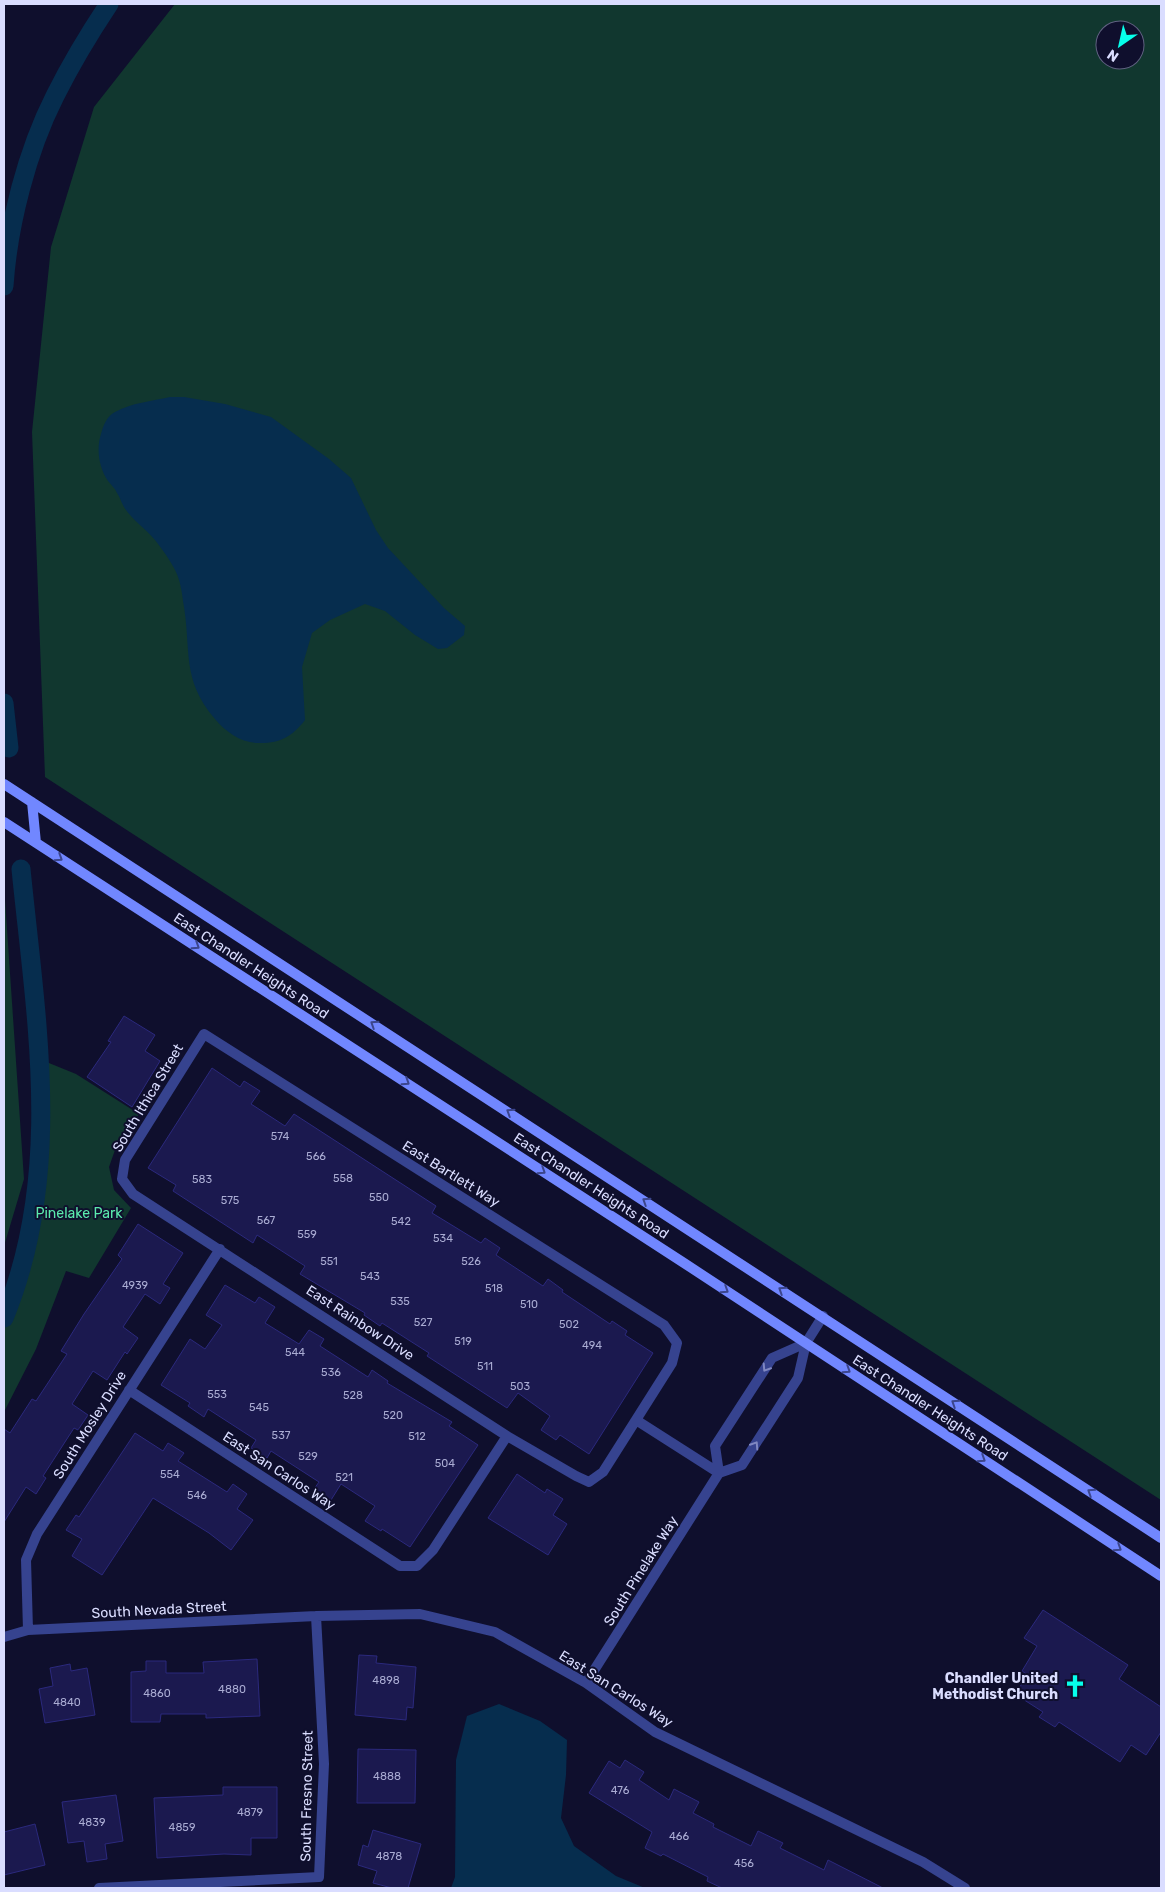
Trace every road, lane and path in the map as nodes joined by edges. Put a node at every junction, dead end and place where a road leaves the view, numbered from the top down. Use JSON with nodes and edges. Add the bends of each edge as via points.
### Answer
{"nodes":[{"id":1,"x":4,"y":784,"type":"edge"},
{"id":2,"x":32,"y":802,"type":"junction"},
{"id":3,"x":4,"y":822,"type":"edge"},
{"id":4,"x":36,"y":843,"type":"junction"},
{"id":5,"x":204,"y":1034,"type":"joint"},
{"id":6,"x":122,"y":1179,"type":"joint"},
{"id":7,"x":220,"y":1249,"type":"junction"},
{"id":8,"x":823,"y":1316,"type":"junction"},
{"id":9,"x":806,"y":1343,"type":"junction"},
{"id":10,"x":128,"y":1390,"type":"junction"},
{"id":11,"x":636,"y":1420,"type":"junction"},
{"id":12,"x":507,"y":1436,"type":"junction"},
{"id":13,"x":719,"y":1473,"type":"junction"},
{"id":14,"x":1161,"y":1538,"type":"edge"},
{"id":15,"x":1161,"y":1576,"type":"edge"},
{"id":16,"x":316,"y":1616,"type":"junction"},
{"id":17,"x":28,"y":1630,"type":"junction"},
{"id":18,"x":4,"y":1637,"type":"edge"},
{"id":19,"x":586,"y":1683,"type":"junction"},
{"id":20,"x":99,"y":1888,"type":"edge"},
{"id":21,"x":965,"y":1888,"type":"edge"}],
"edges":[{"from":1,"to":2,"type":"main road","name":"East Chandler Heights Road"},
{"from":2,"to":4,"type":"main road"},
{"from":8,"to":2,"type":"main road","name":"East Chandler Heights Road","one_way":true},
{"from":3,"to":4,"type":"main road","name":"East Chandler Heights Road"},
{"from":4,"to":9,"type":"main road","name":"East Chandler Heights Road","one_way":true},
{"from":5,"to":6,"type":"street","name":"South Ithica Street","via":[[125,1160]]},
{"from":5,"to":11,"type":"street","name":"East Bartlett Way","via":[[664,1325],[677,1343],[672,1363]]},
{"from":6,"to":7,"type":"street","name":"East Rainbow Drive","via":[[133,1194]]},
{"from":7,"to":10,"type":"street","name":"South Mosley Drive"},
{"from":7,"to":12,"type":"street","name":"East Rainbow Drive"},
{"from":8,"to":9,"type":"street"},
{"from":14,"to":8,"type":"main road","name":"East Chandler Heights Road","one_way":true},
{"from":13,"to":9,"type":"street","one_way":true,"via":[[742,1465],[798,1378]]},
{"from":9,"to":13,"type":"street","one_way":true,"via":[[772,1358],[715,1446]]},
{"from":9,"to":15,"type":"main road","name":"East Chandler Heights Road","one_way":true},
{"from":10,"to":12,"type":"street","name":"East San Carlos Way","via":[[400,1566],[417,1566],[433,1550]]},
{"from":10,"to":17,"type":"street","name":"South Mosley Drive","via":[[37,1534],[26,1560]]},
{"from":11,"to":12,"type":"street","name":"East Rainbow Drive","via":[[604,1472],[589,1482]]},
{"from":11,"to":13,"type":"street"},
{"from":13,"to":19,"type":"street","name":"South Pinelake Way"},
{"from":16,"to":17,"type":"street","name":"South Nevada Street"},
{"from":16,"to":19,"type":"street","name":"East San Carlos Way","via":[[420,1614],[495,1632]]},
{"from":16,"to":20,"type":"street","name":"South Fresno Street","via":[[324,1764],[319,1877]]},
{"from":17,"to":18,"type":"street","name":"South Nevada Street"},
{"from":19,"to":21,"type":"street","name":"East San Carlos Way","via":[[655,1732],[923,1862]]}]}
